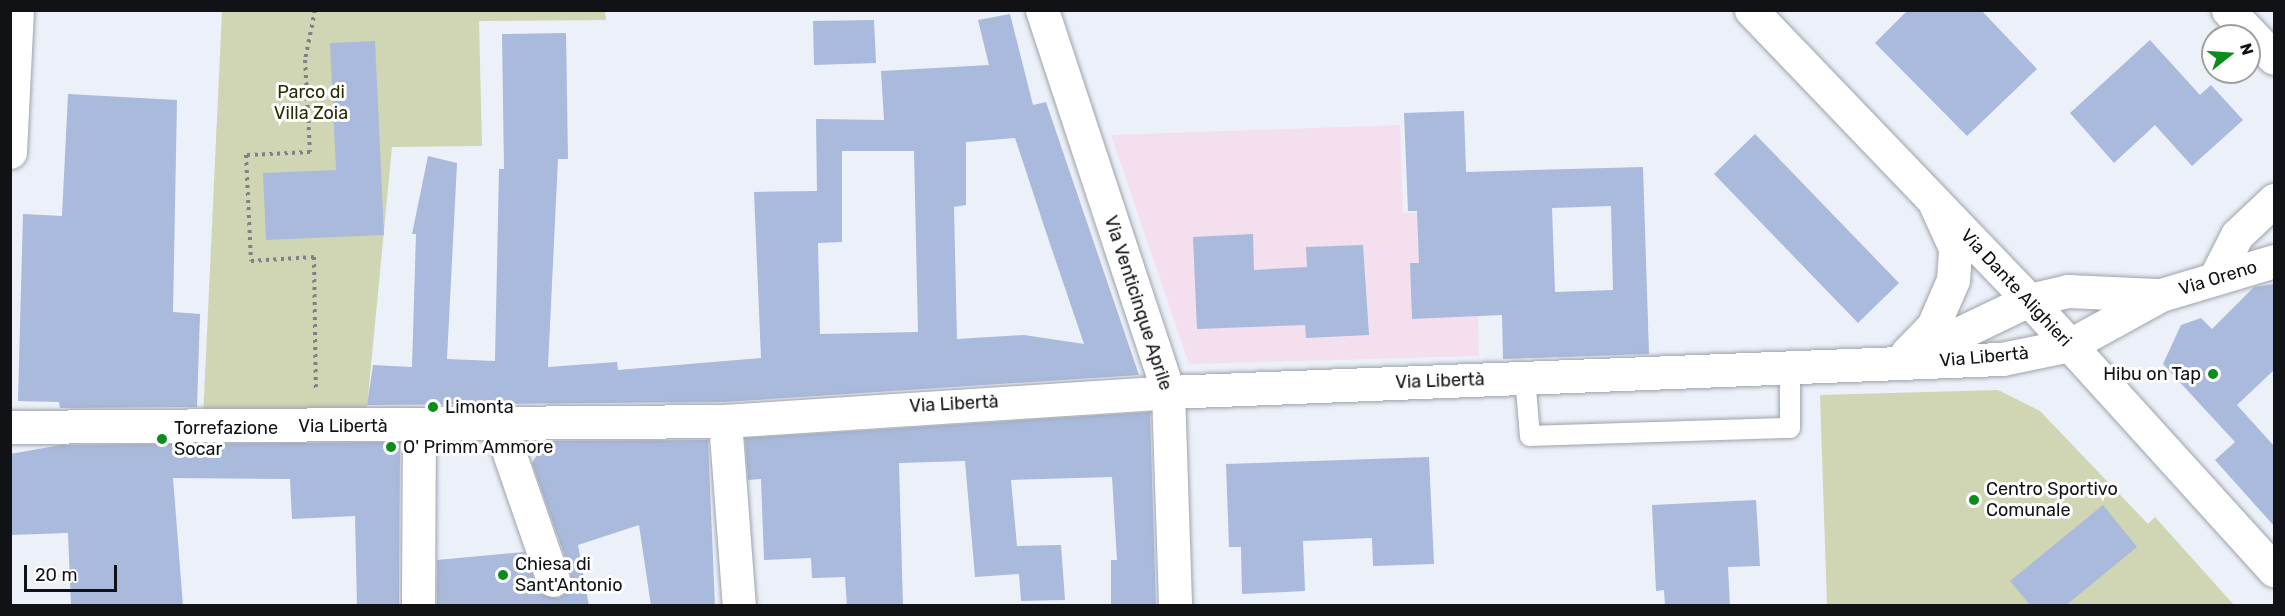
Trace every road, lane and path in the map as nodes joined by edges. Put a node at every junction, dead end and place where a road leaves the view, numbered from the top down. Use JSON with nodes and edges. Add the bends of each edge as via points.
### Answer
{"nodes":[{"id":1,"x":17,"y":10,"type":"edge"},
{"id":2,"x":315,"y":10,"type":"edge"},
{"id":3,"x":1042,"y":10,"type":"edge"},
{"id":4,"x":1751,"y":10,"type":"edge"},
{"id":5,"x":2228,"y":10,"type":"edge"},
{"id":6,"x":2274,"y":58,"type":"edge"},
{"id":7,"x":10,"y":152,"type":"edge"},
{"id":8,"x":1933,"y":198,"type":"junction"},
{"id":9,"x":2274,"y":200,"type":"edge"},
{"id":10,"x":2274,"y":261,"type":"edge"},
{"id":11,"x":2215,"y":278,"type":"junction"},
{"id":12,"x":2161,"y":295,"type":"junction"},
{"id":13,"x":2029,"y":300,"type":"junction"},
{"id":14,"x":2070,"y":345,"type":"junction"},
{"id":15,"x":1898,"y":363,"type":"junction"},
{"id":16,"x":1790,"y":367,"type":"junction"},
{"id":17,"x":1525,"y":377,"type":"junction"},
{"id":18,"x":1168,"y":392,"type":"junction"},
{"id":19,"x":725,"y":421,"type":"junction"},
{"id":20,"x":499,"y":424,"type":"junction"},
{"id":21,"x":316,"y":426,"type":"junction"},
{"id":22,"x":419,"y":426,"type":"junction"},
{"id":23,"x":10,"y":427,"type":"edge"},
{"id":24,"x":2274,"y":570,"type":"edge"},
{"id":25,"x":553,"y":580,"type":"dead end"},
{"id":26,"x":418,"y":606,"type":"edge"},
{"id":27,"x":739,"y":606,"type":"edge"},
{"id":28,"x":1175,"y":606,"type":"edge"}],
"edges":[{"from":1,"to":7,"type":"street"},
{"from":2,"to":21,"type":"path","via":[[305,60],[310,152],[246,155],[250,261],[314,257]]},
{"from":3,"to":18,"type":"street","name":"Via Venticinque Aprile"},
{"from":4,"to":8,"type":"street","name":"Via Dante Alighieri"},
{"from":5,"to":6,"type":"street"},
{"from":8,"to":13,"type":"street","name":"Via Dante Alighieri"},
{"from":8,"to":15,"type":"street","name":"Via Libertà","via":[[1955,248],[1953,280],[1933,326]]},
{"from":9,"to":11,"type":"street","via":[[2237,235]]},
{"from":10,"to":11,"type":"street","name":"Via Oreno"},
{"from":11,"to":12,"type":"street","name":"Via Oreno"},
{"from":12,"to":13,"type":"street","name":"Via Oreno","via":[[2068,291]]},
{"from":12,"to":14,"type":"street","name":"Via Oreno"},
{"from":13,"to":14,"type":"street","name":"Via Dante Alighieri"},
{"from":13,"to":15,"type":"street","name":"Via Libertà"},
{"from":14,"to":15,"type":"street","name":"Via Libertà","via":[[2002,359]]},
{"from":14,"to":24,"type":"street","name":"Via Dante Alighieri"},
{"from":15,"to":16,"type":"street","name":"Via Libertà"},
{"from":16,"to":17,"type":"street","name":"Via Libertà"},
{"from":16,"to":17,"type":"lane","via":[[1790,428],[1530,436]]},
{"from":17,"to":18,"type":"street","name":"Via Libertà"},
{"from":18,"to":19,"type":"street","name":"Via Libertà"},
{"from":18,"to":28,"type":"street","name":"Via Venticinque Aprile"},
{"from":19,"to":20,"type":"street","name":"Via Libertà"},
{"from":19,"to":27,"type":"street"},
{"from":20,"to":22,"type":"street","name":"Via Libertà"},
{"from":20,"to":25,"type":"street"},
{"from":21,"to":22,"type":"street","name":"Via Libertà"},
{"from":21,"to":23,"type":"street","name":"Via Libertà"},
{"from":22,"to":26,"type":"street"}]}
